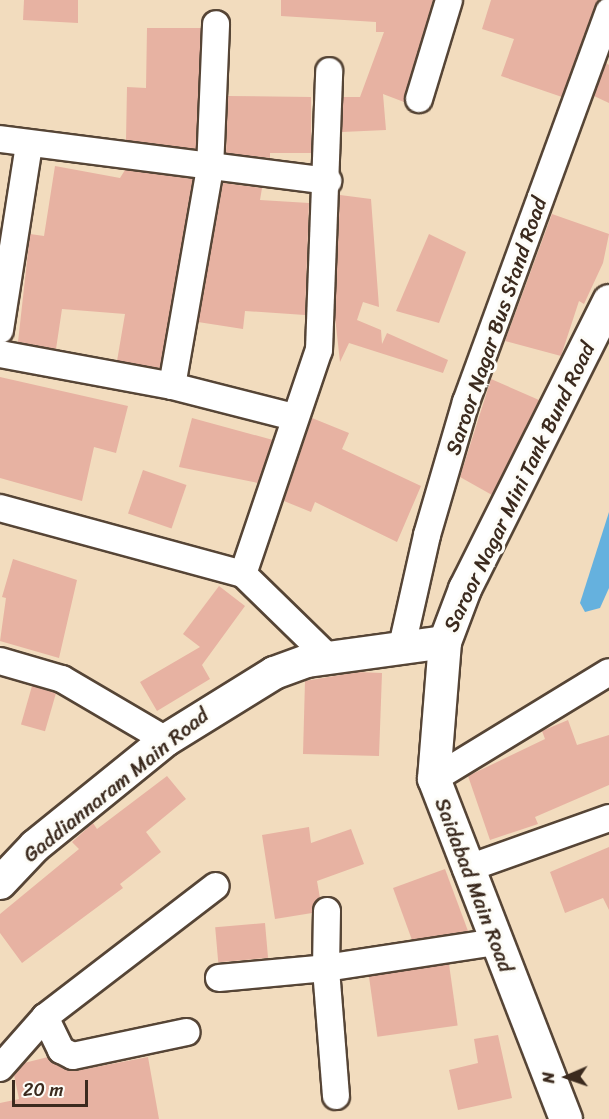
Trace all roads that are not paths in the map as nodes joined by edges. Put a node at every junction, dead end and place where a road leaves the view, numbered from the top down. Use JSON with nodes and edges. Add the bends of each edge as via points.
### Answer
{"nodes":[{"id":1,"x":449,"y":0,"type":"edge"},
{"id":2,"x":609,"y":11,"type":"edge"},
{"id":3,"x":216,"y":24,"type":"dead end"},
{"id":4,"x":329,"y":71,"type":"dead end"},
{"id":5,"x":419,"y":99,"type":"dead end"},
{"id":6,"x":0,"y":139,"type":"edge"},
{"id":7,"x":29,"y":144,"type":"junction"},
{"id":8,"x":210,"y":169,"type":"junction"},
{"id":9,"x":328,"y":181,"type":"junction"},
{"id":10,"x":609,"y":301,"type":"edge"},
{"id":11,"x":0,"y":330,"type":"edge"},
{"id":12,"x":0,"y":354,"type":"edge"},
{"id":13,"x":172,"y":386,"type":"junction"},
{"id":14,"x":294,"y":417,"type":"junction"},
{"id":15,"x":0,"y":508,"type":"edge"},
{"id":16,"x":243,"y":574,"type":"junction"},
{"id":17,"x":445,"y":642,"type":"junction"},
{"id":18,"x":402,"y":646,"type":"junction"},
{"id":19,"x":329,"y":658,"type":"junction"},
{"id":20,"x":0,"y":661,"type":"edge"},
{"id":21,"x":609,"y":672,"type":"edge"},
{"id":22,"x":166,"y":740,"type":"junction"},
{"id":23,"x":434,"y":779,"type":"junction"},
{"id":24,"x":609,"y":818,"type":"edge"},
{"id":25,"x":466,"y":869,"type":"junction"},
{"id":26,"x":0,"y":883,"type":"edge"},
{"id":27,"x":216,"y":886,"type":"dead end"},
{"id":28,"x":327,"y":911,"type":"dead end"},
{"id":29,"x":496,"y":942,"type":"junction"},
{"id":30,"x":326,"y":968,"type":"junction"},
{"id":31,"x":219,"y":978,"type":"dead end"},
{"id":32,"x":45,"y":1017,"type":"junction"},
{"id":33,"x":187,"y":1032,"type":"dead end"},
{"id":34,"x":0,"y":1068,"type":"edge"},
{"id":35,"x":336,"y":1096,"type":"dead end"},
{"id":36,"x":566,"y":1119,"type":"edge"}],
"edges":[{"from":1,"to":5,"type":"street"},
{"from":2,"to":18,"type":"street","name":"Saroor Nagar Bus Stand Road","via":[[466,402],[427,535]]},
{"from":3,"to":8,"type":"street"},
{"from":4,"to":9,"type":"street"},
{"from":6,"to":7,"type":"street"},
{"from":7,"to":8,"type":"street"},
{"from":7,"to":11,"type":"street"},
{"from":8,"to":9,"type":"street"},
{"from":8,"to":13,"type":"street"},
{"from":9,"to":14,"type":"street","via":[[319,350]]},
{"from":10,"to":17,"type":"main road","name":"Saroor Nagar Mini Tank Bund Road","via":[[465,590]]},
{"from":12,"to":13,"type":"street"},
{"from":13,"to":14,"type":"street"},
{"from":14,"to":16,"type":"street"},
{"from":15,"to":16,"type":"street"},
{"from":16,"to":19,"type":"street"},
{"from":17,"to":18,"type":"main road","name":"Gaddiannaram Main Road"},
{"from":17,"to":23,"type":"main road","name":"Saidabad Main Road"},
{"from":18,"to":19,"type":"main road","name":"Gaddiannaram Main Road"},
{"from":19,"to":22,"type":"main road","name":"Gaddiannaram Main Road","via":[[274,673]]},
{"from":20,"to":22,"type":"street","via":[[62,679]]},
{"from":21,"to":23,"type":"street"},
{"from":22,"to":26,"type":"main road","name":"Gaddiannaram Main Road","via":[[35,846]]},
{"from":23,"to":25,"type":"main road","name":"Saidabad Main Road"},
{"from":24,"to":25,"type":"street"},
{"from":25,"to":29,"type":"main road","name":"Saidabad Main Road"},
{"from":27,"to":32,"type":"street"},
{"from":28,"to":30,"type":"street"},
{"from":29,"to":30,"type":"street"},
{"from":29,"to":36,"type":"main road","name":"Saidabad Main Road"},
{"from":30,"to":31,"type":"street"},
{"from":30,"to":35,"type":"street"},
{"from":32,"to":33,"type":"street","via":[[62,1050],[73,1056]]},
{"from":32,"to":34,"type":"street"}]}
